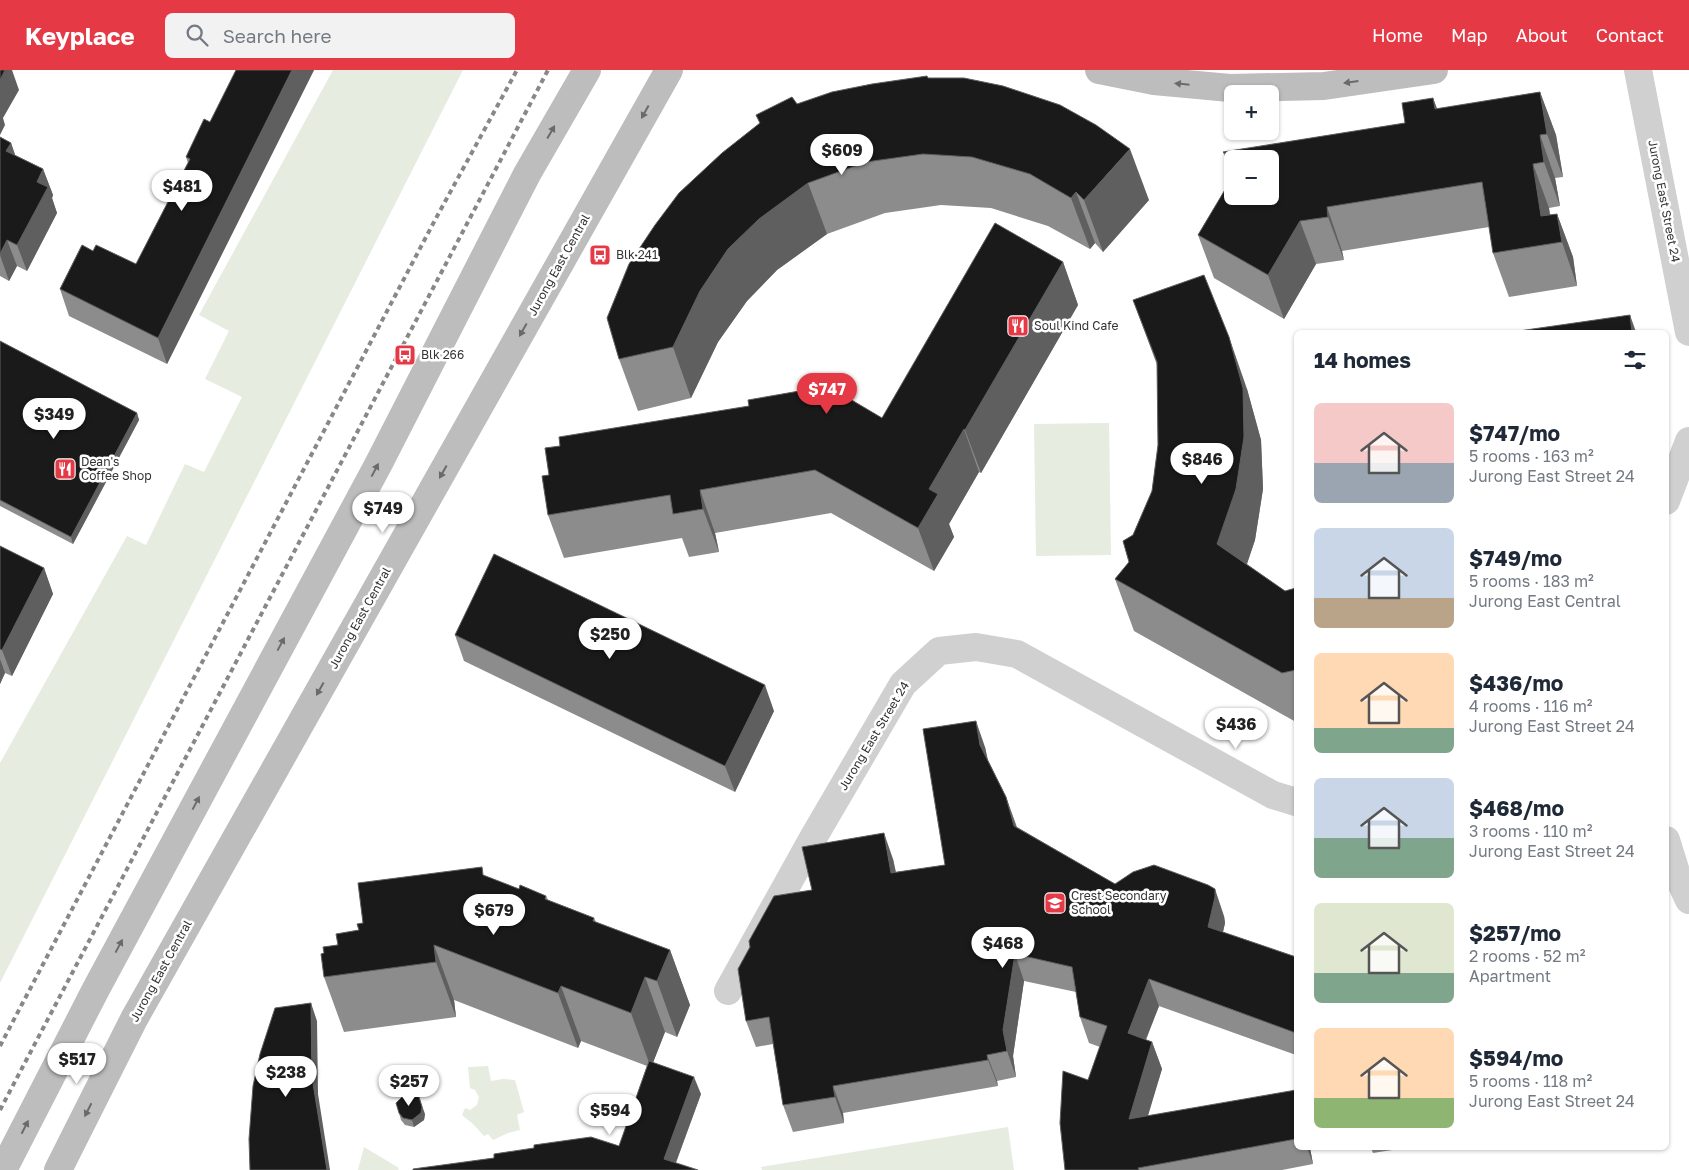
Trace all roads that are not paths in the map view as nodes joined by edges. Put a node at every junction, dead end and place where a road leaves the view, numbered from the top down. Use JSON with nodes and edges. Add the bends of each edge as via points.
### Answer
{"nodes":[{"id":1,"x":586,"y":70,"type":"edge"},
{"id":2,"x":670,"y":70,"type":"edge"},
{"id":3,"x":1099,"y":70,"type":"edge"},
{"id":4,"x":1434,"y":70,"type":"edge"},
{"id":5,"x":1638,"y":70,"type":"edge"},
{"id":6,"x":1689,"y":332,"type":"edge"},
{"id":7,"x":1689,"y":441,"type":"edge"},
{"id":8,"x":1669,"y":492,"type":"edge"},
{"id":9,"x":1294,"y":801,"type":"edge"},
{"id":10,"x":1669,"y":850,"type":"edge"},
{"id":11,"x":1689,"y":900,"type":"edge"},
{"id":12,"x":728,"y":991,"type":"dead end"},
{"id":13,"x":3,"y":1170,"type":"edge"},
{"id":14,"x":58,"y":1170,"type":"edge"}],
"edges":[{"from":13,"to":1,"type":"main road","one_way":true,"via":[[96,989],[378,465],[527,174]]},
{"from":2,"to":14,"type":"main road","name":"Jurong East Central","one_way":true,"via":[[134,1019]]},
{"from":4,"to":3,"type":"main road","one_way":true,"via":[[1324,86],[1230,88],[1154,81]]},
{"from":5,"to":6,"type":"street","name":"Jurong East Street 24"},
{"from":7,"to":8,"type":"street"},
{"from":9,"to":12,"type":"street","name":"Jurong East Street 24","via":[[1273,795],[1016,654],[976,648],[939,651],[903,684]]},
{"from":10,"to":11,"type":"street"}]}
